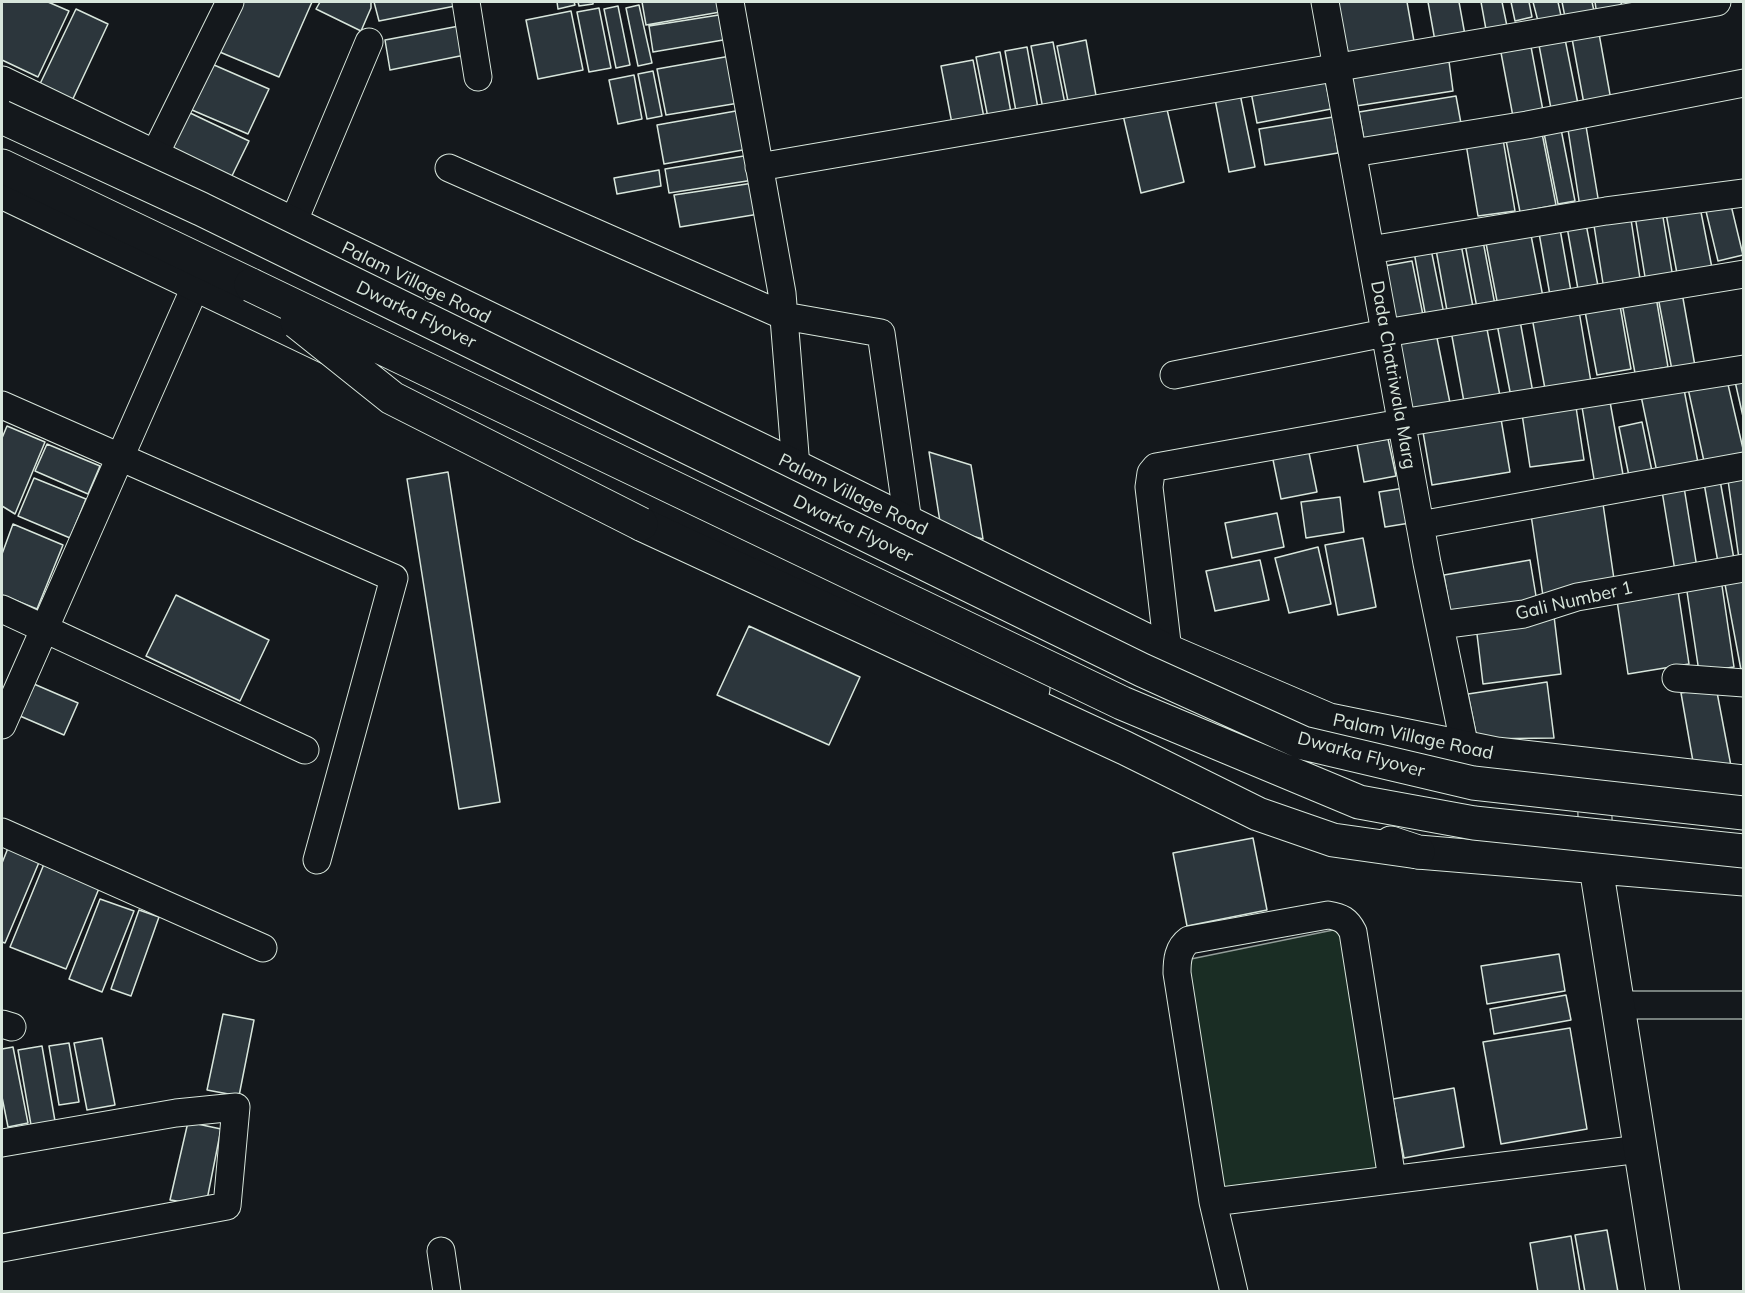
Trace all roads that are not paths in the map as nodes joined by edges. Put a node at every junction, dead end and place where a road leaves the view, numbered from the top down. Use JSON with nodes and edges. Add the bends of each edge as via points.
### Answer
{"nodes":[{"id":1,"x":230,"y":2,"type":"edge"},
{"id":2,"x":466,"y":2,"type":"edge"},
{"id":3,"x":730,"y":2,"type":"edge"},
{"id":4,"x":1325,"y":2,"type":"edge"},
{"id":5,"x":1717,"y":2,"type":"edge"},
{"id":6,"x":369,"y":42,"type":"dead end"},
{"id":7,"x":1336,"y":66,"type":"junction"},
{"id":8,"x":478,"y":77,"type":"dead end"},
{"id":9,"x":2,"y":83,"type":"edge"},
{"id":10,"x":1743,"y":83,"type":"edge"},
{"id":11,"x":2,"y":117,"type":"edge"},
{"id":12,"x":1353,"y":153,"type":"junction"},
{"id":13,"x":154,"y":156,"type":"junction"},
{"id":14,"x":2,"y":166,"type":"edge"},
{"id":15,"x":759,"y":167,"type":"junction"},
{"id":16,"x":449,"y":168,"type":"dead end"},
{"id":17,"x":2,"y":192,"type":"edge"},
{"id":18,"x":1743,"y":194,"type":"edge"},
{"id":19,"x":293,"y":223,"type":"junction"},
{"id":20,"x":1370,"y":250,"type":"junction"},
{"id":21,"x":1743,"y":274,"type":"edge"},
{"id":22,"x":195,"y":285,"type":"junction"},
{"id":23,"x":251,"y":285,"type":"junction"},
{"id":24,"x":783,"y":316,"type":"junction"},
{"id":25,"x":1385,"y":333,"type":"junction"},
{"id":26,"x":1743,"y":369,"type":"edge"},
{"id":27,"x":1174,"y":375,"type":"dead end"},
{"id":28,"x":2,"y":405,"type":"edge"},
{"id":29,"x":1401,"y":423,"type":"junction"},
{"id":30,"x":120,"y":456,"type":"junction"},
{"id":31,"x":796,"y":466,"type":"junction"},
{"id":32,"x":1743,"y":466,"type":"edge"},
{"id":33,"x":908,"y":522,"type":"junction"},
{"id":34,"x":1420,"y":525,"type":"junction"},
{"id":35,"x":1743,"y":568,"type":"edge"},
{"id":36,"x":2,"y":609,"type":"edge"},
{"id":37,"x":1440,"y":626,"type":"junction"},
{"id":38,"x":44,"y":627,"type":"junction"},
{"id":39,"x":1168,"y":651,"type":"junction"},
{"id":40,"x":1676,"y":678,"type":"dead end"},
{"id":41,"x":1743,"y":682,"type":"edge"},
{"id":42,"x":2,"y":725,"type":"edge"},
{"id":43,"x":1465,"y":748,"type":"junction"},
{"id":44,"x":305,"y":750,"type":"dead end"},
{"id":45,"x":1594,"y":765,"type":"junction"},
{"id":46,"x":1743,"y":782,"type":"edge"},
{"id":47,"x":1743,"y":813,"type":"edge"},
{"id":48,"x":2,"y":832,"type":"edge"},
{"id":49,"x":1743,"y":851,"type":"edge"},
{"id":50,"x":1419,"y":852,"type":"junction"},
{"id":51,"x":317,"y":860,"type":"dead end"},
{"id":52,"x":1596,"y":867,"type":"junction"},
{"id":53,"x":1743,"y":879,"type":"edge"},
{"id":54,"x":263,"y":948,"type":"dead end"},
{"id":55,"x":1618,"y":1005,"type":"junction"},
{"id":56,"x":1743,"y":1005,"type":"edge"},
{"id":57,"x":2,"y":1143,"type":"edge"},
{"id":58,"x":1640,"y":1149,"type":"junction"},
{"id":59,"x":1392,"y":1179,"type":"junction"},
{"id":60,"x":1213,"y":1202,"type":"junction"},
{"id":61,"x":2,"y":1248,"type":"edge"},
{"id":62,"x":441,"y":1251,"type":"dead end"},
{"id":63,"x":447,"y":1292,"type":"edge"},
{"id":64,"x":1234,"y":1292,"type":"edge"},
{"id":65,"x":1663,"y":1292,"type":"edge"}],
"edges":[{"from":1,"to":13,"type":"street"},
{"from":2,"to":8,"type":"street"},
{"from":3,"to":15,"type":"street"},
{"from":4,"to":7,"type":"street","name":"Dada Chatriwala Marg"},
{"from":5,"to":7,"type":"street"},
{"from":6,"to":19,"type":"street"},
{"from":7,"to":12,"type":"street","name":"Dada Chatriwala Marg"},
{"from":7,"to":15,"type":"street"},
{"from":9,"to":13,"type":"main road","name":"Palam Village Road"},
{"from":10,"to":12,"type":"street","via":[[1527,125]]},
{"from":11,"to":47,"type":"main road","name":"Dwarka Flyover","bridge":true,"via":[[211,214],[1142,670],[1303,743],[1473,783]]},
{"from":12,"to":20,"type":"street","name":"Dada Chatriwala Marg"},
{"from":13,"to":19,"type":"main road","name":"Palam Village Road"},
{"from":14,"to":23,"type":"main road","name":"Dwarka Flyover"},
{"from":15,"to":24,"type":"street"},
{"from":16,"to":24,"type":"street"},
{"from":17,"to":22,"type":"main road"},
{"from":18,"to":20,"type":"street","via":[[1606,211]]},
{"from":19,"to":31,"type":"main road","name":"Palam Village Road"},
{"from":20,"to":25,"type":"street","name":"Dada Chatriwala Marg"},
{"from":21,"to":25,"type":"street"},
{"from":22,"to":30,"type":"street"},
{"from":22,"to":50,"type":"main road","via":[[643,494],[1263,802]]},
{"from":23,"to":49,"type":"main road","name":"Dwarka Flyover","bridge":true,"via":[[1122,703],[1359,802],[1474,823]]},
{"from":23,"to":50,"type":"main road","bridge":true,"via":[[392,398],[641,524],[1125,748],[1258,814],[1333,840]]},
{"from":24,"to":31,"type":"street"},
{"from":24,"to":33,"type":"street","via":[[881,333]]},
{"from":25,"to":27,"type":"street"},
{"from":25,"to":29,"type":"street","name":"Dada Chatriwala Marg"},
{"from":26,"to":29,"type":"street"},
{"from":28,"to":30,"type":"street"},
{"from":29,"to":34,"type":"street","name":"Dada Chatriwala Marg"},
{"from":29,"to":39,"type":"street","via":[[1156,467],[1149,487]]},
{"from":30,"to":38,"type":"street"},
{"from":30,"to":51,"type":"street","via":[[394,578]]},
{"from":31,"to":33,"type":"main road","name":"Palam Village Road"},
{"from":32,"to":34,"type":"street"},
{"from":33,"to":39,"type":"main road","name":"Palam Village Road"},
{"from":34,"to":37,"type":"street","name":"Dada Chatriwala Marg"},
{"from":35,"to":37,"type":"street","name":"Gali Number 1","via":[[1576,597],[1524,614]]},
{"from":36,"to":38,"type":"street"},
{"from":37,"to":43,"type":"street","name":"Dada Chatriwala Marg"},
{"from":38,"to":42,"type":"street"},
{"from":38,"to":44,"type":"street"},
{"from":39,"to":43,"type":"main road","name":"Palam Village Road","via":[[1329,720]]},
{"from":40,"to":41,"type":"street"},
{"from":43,"to":45,"type":"main road","name":"Palam Village Road"},
{"from":45,"to":46,"type":"main road","name":"Palam Village Road"},
{"from":45,"to":52,"type":"main road"},
{"from":48,"to":54,"type":"street"},
{"from":50,"to":52,"type":"main road"},
{"from":52,"to":53,"type":"main road"},
{"from":52,"to":55,"type":"main road"},
{"from":55,"to":56,"type":"street"},
{"from":55,"to":58,"type":"main road"},
{"from":57,"to":61,"type":"street","via":[[176,1113],[236,1107],[227,1206]]},
{"from":58,"to":59,"type":"street"},
{"from":58,"to":65,"type":"main road"},
{"from":59,"to":60,"type":"street"},
{"from":59,"to":60,"type":"street","via":[[1353,932],[1348,922],[1328,915],[1189,940],[1179,953],[1177,973]]},
{"from":60,"to":64,"type":"street"},
{"from":62,"to":63,"type":"street"}]}
